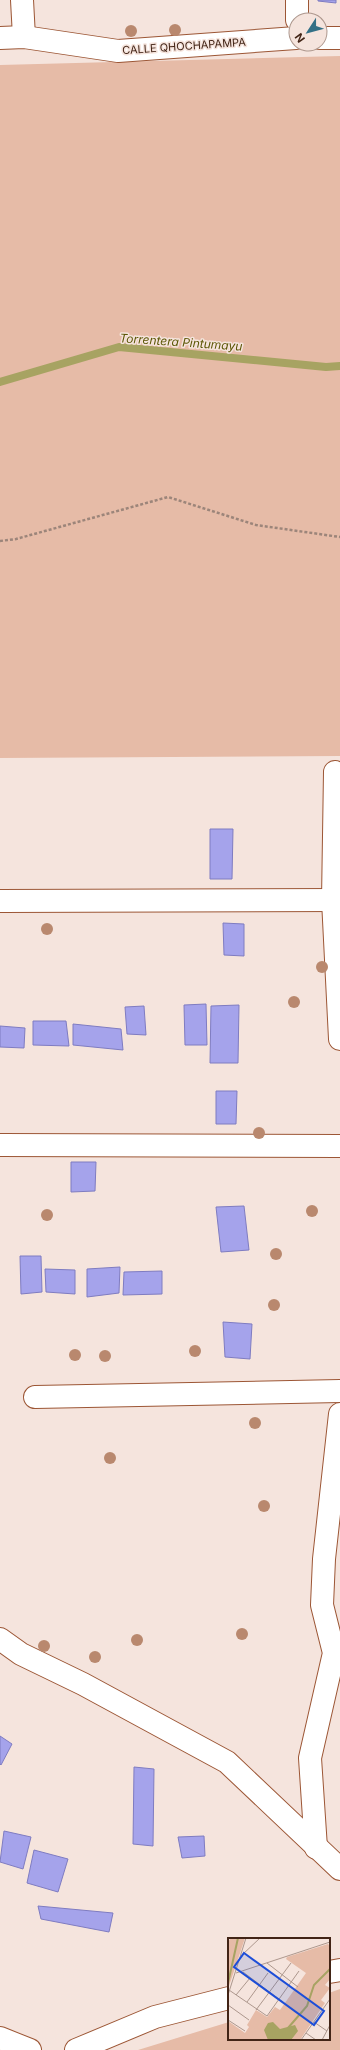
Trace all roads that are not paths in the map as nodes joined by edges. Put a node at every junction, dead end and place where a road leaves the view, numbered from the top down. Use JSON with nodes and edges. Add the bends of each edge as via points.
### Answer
{"nodes":[{"id":1,"x":22,"y":0,"type":"edge"},
{"id":2,"x":297,"y":0,"type":"edge"},
{"id":3,"x":297,"y":12,"type":"edge"},
{"id":4,"x":24,"y":37,"type":"junction"},
{"id":5,"x":0,"y":38,"type":"edge"},
{"id":6,"x":328,"y":38,"type":"edge"},
{"id":7,"x":340,"y":38,"type":"edge"},
{"id":8,"x":288,"y":39,"type":"edge"},
{"id":9,"x":335,"y":772,"type":"dead end"},
{"id":10,"x":336,"y":900,"type":"edge"},
{"id":11,"x":0,"y":901,"type":"edge"},
{"id":12,"x":340,"y":1039,"type":"edge"},
{"id":13,"x":0,"y":1145,"type":"edge"},
{"id":14,"x":340,"y":1146,"type":"edge"},
{"id":15,"x":340,"y":1391,"type":"edge"},
{"id":16,"x":35,"y":1397,"type":"dead end"},
{"id":17,"x":340,"y":1414,"type":"edge"},
{"id":18,"x":0,"y":1639,"type":"edge"},
{"id":19,"x":337,"y":1653,"type":"edge"},
{"id":20,"x":316,"y":1848,"type":"junction"},
{"id":21,"x":340,"y":1869,"type":"edge"},
{"id":22,"x":340,"y":1970,"type":"edge"},
{"id":23,"x":330,"y":1972,"type":"edge"},
{"id":24,"x":228,"y":1998,"type":"edge"},
{"id":25,"x":0,"y":2038,"type":"edge"},
{"id":26,"x":30,"y":2050,"type":"edge"},
{"id":27,"x":76,"y":2050,"type":"edge"}],
"edges":[{"from":1,"to":4,"type":"street"},
{"from":2,"to":3,"type":"street"},
{"from":4,"to":5,"type":"street","name":"CALLE QHOCHAPAMPA"},
{"from":4,"to":8,"type":"street","name":"CALLE QHOCHAPAMPA","via":[[118,51]]},
{"from":6,"to":7,"type":"street"},
{"from":9,"to":10,"type":"street"},
{"from":10,"to":11,"type":"street"},
{"from":10,"to":12,"type":"street"},
{"from":13,"to":14,"type":"street"},
{"from":15,"to":16,"type":"street"},
{"from":17,"to":19,"type":"street","via":[[324,1559],[322,1605]]},
{"from":18,"to":20,"type":"street","via":[[21,1654],[83,1684],[227,1762]]},
{"from":19,"to":20,"type":"street","via":[[310,1758]]},
{"from":20,"to":21,"type":"street"},
{"from":22,"to":23,"type":"street"},
{"from":24,"to":27,"type":"street","via":[[155,2017]]},
{"from":25,"to":26,"type":"street"}]}
